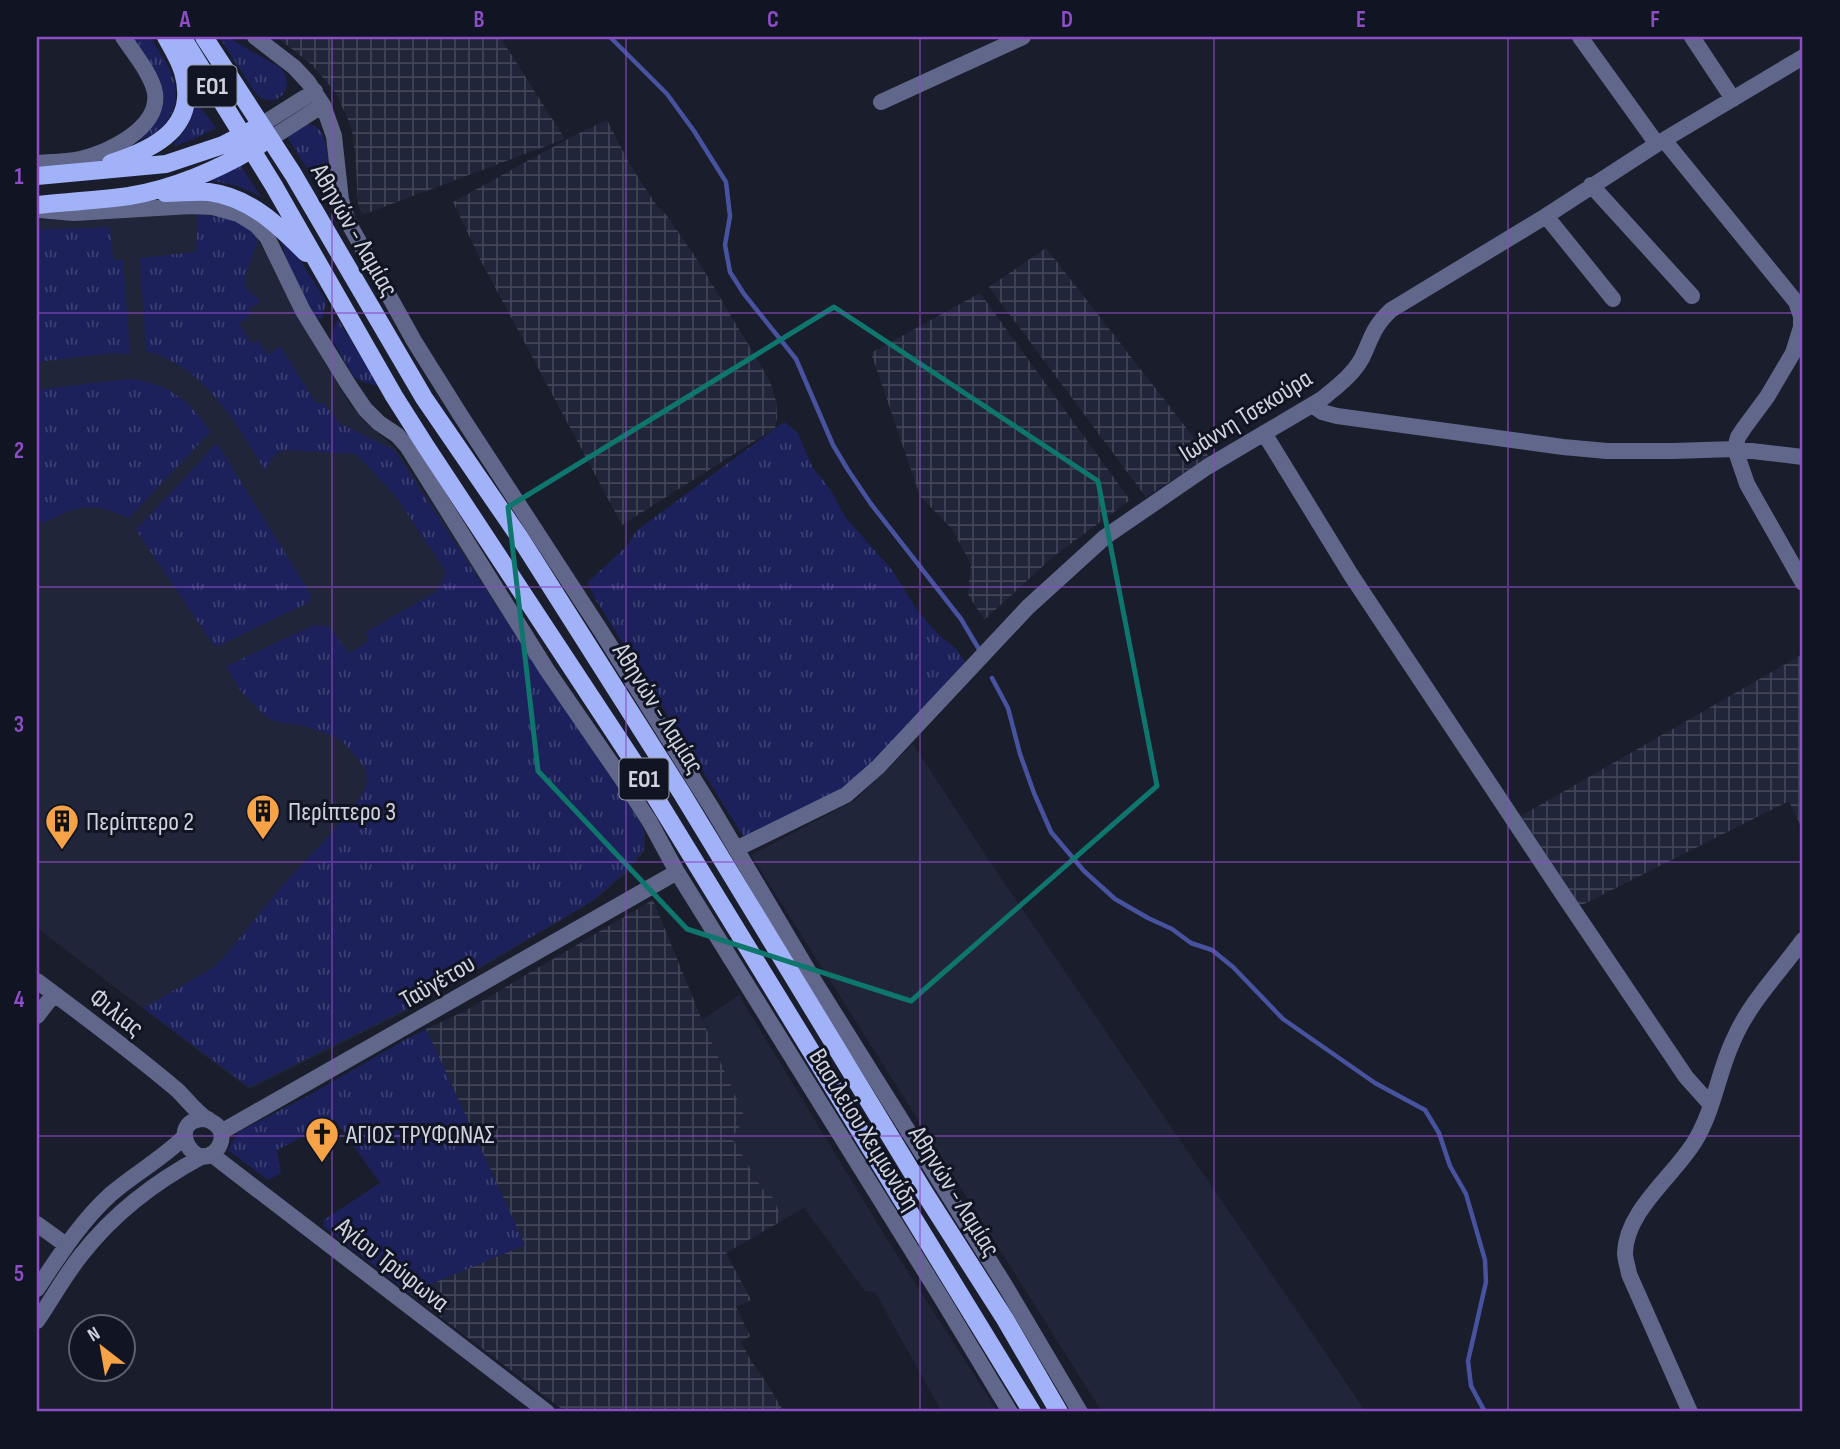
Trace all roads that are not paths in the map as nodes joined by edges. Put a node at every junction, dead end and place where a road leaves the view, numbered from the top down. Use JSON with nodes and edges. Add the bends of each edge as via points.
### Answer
{"nodes":[{"id":1,"x":123,"y":37,"type":"edge"},
{"id":2,"x":166,"y":37,"type":"edge"},
{"id":3,"x":182,"y":37,"type":"edge"},
{"id":4,"x":204,"y":37,"type":"edge"},
{"id":5,"x":255,"y":37,"type":"edge"},
{"id":6,"x":1023,"y":37,"type":"edge"},
{"id":7,"x":1580,"y":37,"type":"edge"},
{"id":8,"x":1692,"y":37,"type":"edge"},
{"id":9,"x":1803,"y":57,"type":"edge"},
{"id":10,"x":319,"y":98,"type":"junction"},
{"id":11,"x":1733,"y":99,"type":"junction"},
{"id":12,"x":881,"y":102,"type":"dead end"},
{"id":13,"x":266,"y":132,"type":"junction"},
{"id":14,"x":1661,"y":142,"type":"junction"},
{"id":15,"x":247,"y":143,"type":"junction"},
{"id":16,"x":37,"y":163,"type":"edge"},
{"id":17,"x":77,"y":173,"type":"junction"},
{"id":18,"x":37,"y":176,"type":"edge"},
{"id":19,"x":1591,"y":186,"type":"junction"},
{"id":20,"x":130,"y":195,"type":"junction"},
{"id":21,"x":37,"y":208,"type":"edge"},
{"id":22,"x":1546,"y":216,"type":"junction"},
{"id":23,"x":323,"y":270,"type":"junction"},
{"id":24,"x":1692,"y":296,"type":"dead end"},
{"id":25,"x":1614,"y":299,"type":"dead end"},
{"id":26,"x":1312,"y":405,"type":"junction"},
{"id":27,"x":1264,"y":433,"type":"junction"},
{"id":28,"x":1735,"y":449,"type":"junction"},
{"id":29,"x":1803,"y":457,"type":"edge"},
{"id":30,"x":1803,"y":583,"type":"edge"},
{"id":31,"x":736,"y":849,"type":"junction"},
{"id":32,"x":677,"y":872,"type":"junction"},
{"id":33,"x":1803,"y":940,"type":"edge"},
{"id":34,"x":37,"y":981,"type":"edge"},
{"id":35,"x":54,"y":994,"type":"junction"},
{"id":36,"x":37,"y":1016,"type":"edge"},
{"id":37,"x":166,"y":1081,"type":"junction"},
{"id":38,"x":1711,"y":1105,"type":"junction"},
{"id":39,"x":208,"y":1119,"type":"junction"},
{"id":40,"x":221,"y":1132,"type":"junction"},
{"id":41,"x":186,"y":1133,"type":"junction"},
{"id":42,"x":207,"y":1155,"type":"junction"},
{"id":43,"x":37,"y":1224,"type":"edge"},
{"id":44,"x":66,"y":1245,"type":"junction"},
{"id":45,"x":37,"y":1289,"type":"edge"},
{"id":46,"x":37,"y":1321,"type":"edge"},
{"id":47,"x":547,"y":1412,"type":"edge"},
{"id":48,"x":1010,"y":1412,"type":"edge"},
{"id":49,"x":1032,"y":1412,"type":"edge"},
{"id":50,"x":1059,"y":1412,"type":"edge"},
{"id":51,"x":1080,"y":1412,"type":"edge"},
{"id":52,"x":1690,"y":1412,"type":"edge"}],
"edges":[{"from":1,"to":16,"type":"street","via":[[154,91],[154,107],[146,122],[123,141],[97,153],[78,160]]},
{"from":2,"to":17,"type":"main road","via":[[184,74],[186,94],[178,125],[140,152]]},
{"from":3,"to":15,"type":"main road","name":"Αθηνών - Λαμίας","number":"ΕΟ1"},
{"from":4,"to":13,"type":"main road","name":"Αθηνών - Λαμίας","number":"ΕΟ1"},
{"from":5,"to":10,"type":"street","via":[[294,67]]},
{"from":6,"to":12,"type":"street"},
{"from":7,"to":14,"type":"street"},
{"from":8,"to":11,"type":"street"},
{"from":9,"to":11,"type":"street","name":"Ιωάννη Τσεκούρα"},
{"from":10,"to":13,"type":"street"},
{"from":10,"to":31,"type":"street","via":[[334,136],[345,213],[373,268],[414,341]]},
{"from":11,"to":14,"type":"street","name":"Ιωάννη Τσεκούρα"},
{"from":13,"to":15,"type":"main road"},
{"from":13,"to":50,"type":"main road","name":"Αθηνών - Λαμίας","number":"ΕΟ1","via":[[410,376],[520,538],[681,792]]},
{"from":14,"to":19,"type":"street","name":"Ιωάννη Τσεκούρα"},
{"from":14,"to":28,"type":"street","via":[[1796,302],[1801,316],[1793,353],[1738,437]]},
{"from":15,"to":17,"type":"main road","via":[[213,148],[166,164]]},
{"from":15,"to":20,"type":"main road","via":[[224,166],[165,188]]},
{"from":15,"to":23,"type":"main road","name":"Αθηνών - Λαμίας","number":"ΕΟ1"},
{"from":17,"to":18,"type":"main road"},
{"from":19,"to":22,"type":"street","name":"Ιωάννη Τσεκούρα"},
{"from":19,"to":24,"type":"street"},
{"from":20,"to":21,"type":"main road"},
{"from":20,"to":23,"type":"main road","via":[[209,192],[230,197],[253,206]]},
{"from":21,"to":32,"type":"street","name":"Βασιλείου Χειμωνίδη","via":[[74,213],[214,207],[257,225],[348,384],[365,409],[407,446],[547,670],[636,800]]},
{"from":22,"to":25,"type":"street"},
{"from":22,"to":26,"type":"street","name":"Ιωάννη Τσεκούρα","via":[[1391,310],[1373,331],[1353,372]]},
{"from":23,"to":49,"type":"main road","name":"Αθηνών - Λαμίας","number":"ΕΟ1","via":[[419,435],[637,767]]},
{"from":26,"to":27,"type":"street","name":"Ιωάννη Τσεκούρα"},
{"from":26,"to":28,"type":"street","via":[[1337,416],[1563,447]]},
{"from":27,"to":31,"type":"street","name":"Ιωάννη Τσεκούρα","via":[[1105,537],[1028,607],[878,767],[846,795]]},
{"from":27,"to":38,"type":"street","via":[[1351,575],[1562,893],[1686,1077]]},
{"from":28,"to":29,"type":"street"},
{"from":28,"to":30,"type":"street","via":[[1747,484]]},
{"from":31,"to":51,"type":"street"},
{"from":32,"to":40,"type":"street","name":"Ταϋγέτου"},
{"from":32,"to":48,"type":"street","name":"Βασιλείου Χειμωνίδη"},
{"from":33,"to":38,"type":"street","via":[[1744,1017]]},
{"from":34,"to":35,"type":"street","name":"Φιλίας"},
{"from":35,"to":36,"type":"street"},
{"from":35,"to":37,"type":"street","name":"Φιλίας"},
{"from":37,"to":39,"type":"street","name":"Φιλίας"},
{"from":37,"to":41,"type":"street","name":"Φιλίας","via":[[182,1106]]},
{"from":38,"to":52,"type":"street","via":[[1695,1142],[1638,1215],[1625,1254],[1629,1274]]},
{"from":39,"to":40,"type":"street"},
{"from":39,"to":41,"type":"street","via":[[195,1121]]},
{"from":40,"to":42,"type":"street","via":[[219,1147]]},
{"from":41,"to":42,"type":"street","via":[[189,1149]]},
{"from":41,"to":44,"type":"street","via":[[111,1194]]},
{"from":42,"to":46,"type":"street","via":[[156,1183],[101,1231]]},
{"from":42,"to":47,"type":"street","name":"Αγίου Τρύφωνα"},
{"from":43,"to":44,"type":"street"},
{"from":44,"to":45,"type":"street"}]}
